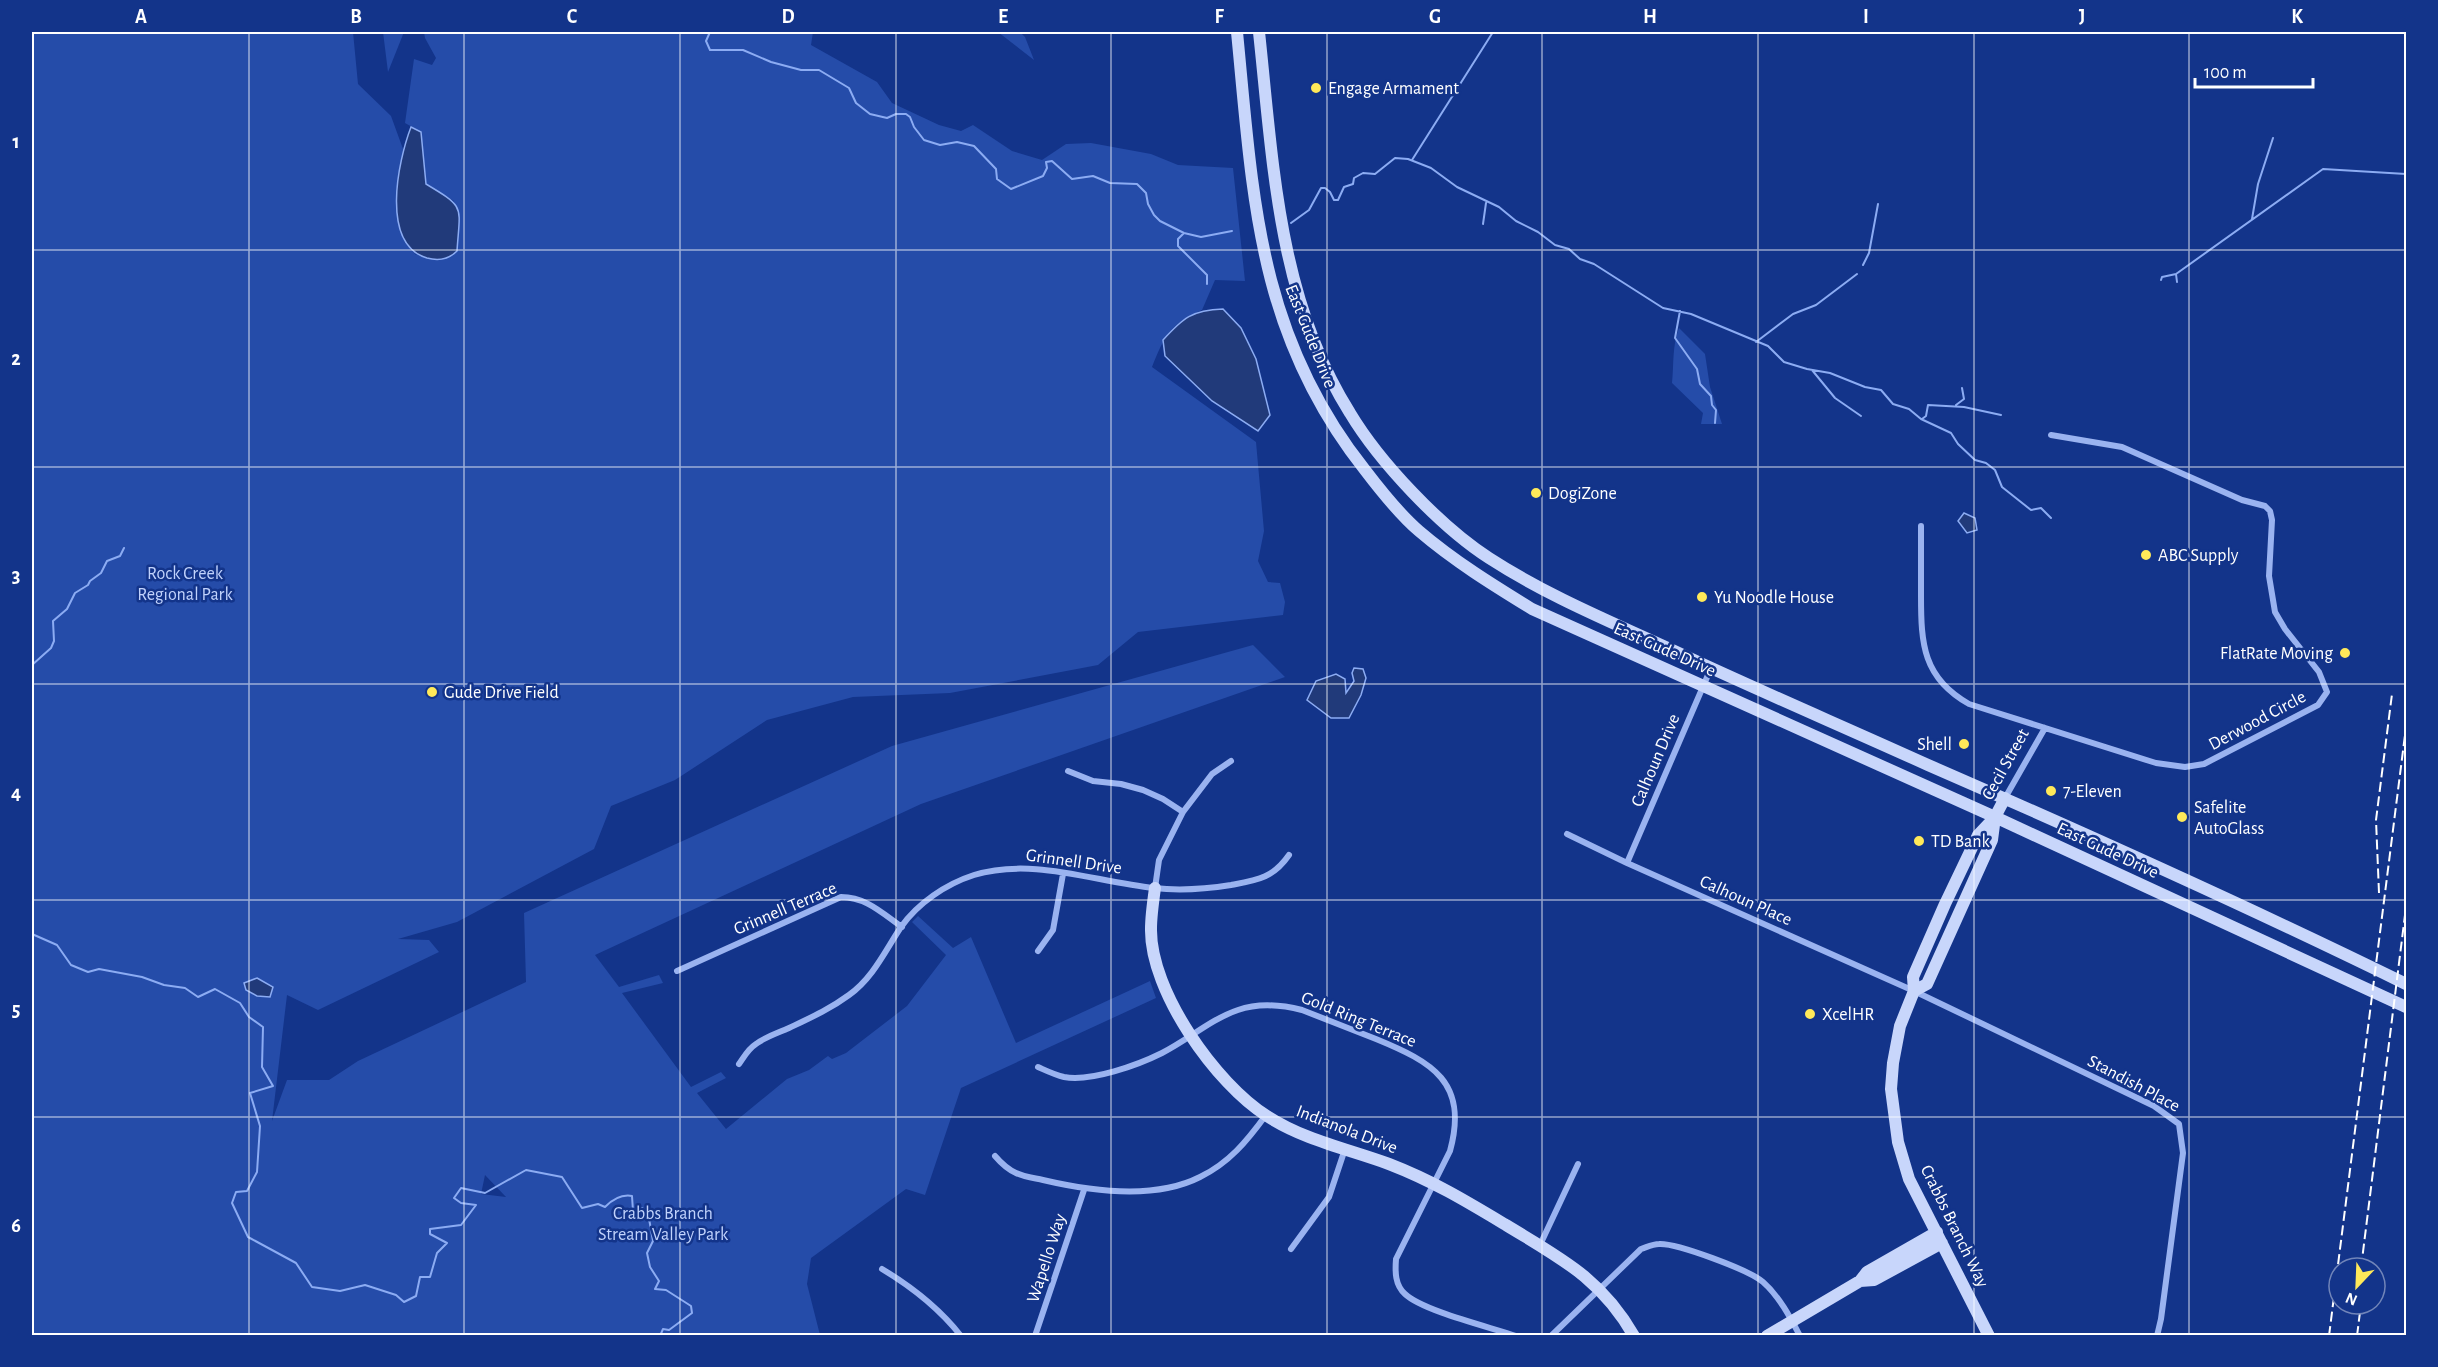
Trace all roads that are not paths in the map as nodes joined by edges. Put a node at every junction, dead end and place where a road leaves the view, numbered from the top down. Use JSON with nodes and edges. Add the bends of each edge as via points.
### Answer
{"nodes":[{"id":1,"x":1237,"y":32,"type":"edge"},
{"id":2,"x":1259,"y":32,"type":"edge"},
{"id":3,"x":1348,"y":411,"type":"junction"},
{"id":4,"x":1330,"y":422,"type":"junction"},
{"id":5,"x":2051,"y":435,"type":"dead end"},
{"id":6,"x":1921,"y":526,"type":"dead end"},
{"id":7,"x":1711,"y":668,"type":"junction"},
{"id":8,"x":1702,"y":686,"type":"junction"},
{"id":9,"x":2045,"y":728,"type":"junction"},
{"id":10,"x":1231,"y":761,"type":"dead end"},
{"id":11,"x":1068,"y":771,"type":"dead end"},
{"id":12,"x":2005,"y":798,"type":"junction"},
{"id":13,"x":1183,"y":812,"type":"junction"},
{"id":14,"x":1995,"y":817,"type":"junction"},
{"id":15,"x":1567,"y":834,"type":"dead end"},
{"id":16,"x":1289,"y":855,"type":"dead end"},
{"id":17,"x":1627,"y":863,"type":"junction"},
{"id":18,"x":1063,"y":874,"type":"junction"},
{"id":19,"x":1155,"y":888,"type":"junction"},
{"id":20,"x":902,"y":927,"type":"junction"},
{"id":21,"x":1038,"y":951,"type":"dead end"},
{"id":22,"x":677,"y":971,"type":"dead end"},
{"id":23,"x":2406,"y":984,"type":"edge"},
{"id":24,"x":1914,"y":991,"type":"junction"},
{"id":25,"x":2406,"y":1007,"type":"edge"},
{"id":26,"x":1190,"y":1036,"type":"junction"},
{"id":27,"x":739,"y":1064,"type":"dead end"},
{"id":28,"x":1038,"y":1067,"type":"dead end"},
{"id":29,"x":1266,"y":1115,"type":"junction"},
{"id":30,"x":1345,"y":1149,"type":"junction"},
{"id":31,"x":995,"y":1156,"type":"dead end"},
{"id":32,"x":1578,"y":1164,"type":"dead end"},
{"id":33,"x":1434,"y":1183,"type":"junction"},
{"id":34,"x":1084,"y":1190,"type":"junction"},
{"id":35,"x":1940,"y":1238,"type":"junction"},
{"id":36,"x":1540,"y":1245,"type":"junction"},
{"id":37,"x":1291,"y":1249,"type":"dead end"},
{"id":38,"x":882,"y":1269,"type":"dead end"},
{"id":39,"x":1600,"y":1288,"type":"junction"},
{"id":40,"x":1793,"y":1321,"type":"junction"},
{"id":41,"x":961,"y":1335,"type":"edge"},
{"id":42,"x":1035,"y":1335,"type":"edge"},
{"id":43,"x":1516,"y":1335,"type":"edge"},
{"id":44,"x":1551,"y":1335,"type":"edge"},
{"id":45,"x":1634,"y":1335,"type":"edge"},
{"id":46,"x":1767,"y":1335,"type":"edge"},
{"id":47,"x":1800,"y":1335,"type":"edge"},
{"id":48,"x":1989,"y":1335,"type":"edge"},
{"id":49,"x":2157,"y":1335,"type":"edge"}],
"edges":[{"from":1,"to":4,"type":"main road","name":"East Gude Drive","via":[[1254,195],[1266,267],[1293,349]]},
{"from":2,"to":3,"type":"main road","name":"East Gude Drive","via":[[1284,242],[1301,308]]},
{"from":3,"to":4,"type":"main road"},
{"from":3,"to":7,"type":"main road","name":"East Gude Drive","via":[[1399,477],[1486,556],[1542,589]]},
{"from":4,"to":8,"type":"main road","name":"East Gude Drive","via":[[1370,477],[1418,531],[1473,573],[1532,609]]},
{"from":5,"to":9,"type":"street","name":"Derwood Circle","via":[[2122,447],[2242,500],[2265,506],[2272,520],[2269,576],[2275,612],[2319,672],[2327,692],[2318,705],[2198,766],[2156,763]]},
{"from":6,"to":9,"type":"street","name":"Derwood Circle","via":[[1921,637],[1937,678],[1969,704]]},
{"from":7,"to":8,"type":"street","name":"Calhoun Drive"},
{"from":7,"to":12,"type":"main road","name":"East Gude Drive"},
{"from":8,"to":14,"type":"main road","name":"East Gude Drive"},
{"from":8,"to":17,"type":"street","name":"Calhoun Drive"},
{"from":9,"to":12,"type":"street","name":"Cecil Street"},
{"from":10,"to":13,"type":"street","name":"Indianola Drive","via":[[1212,774]]},
{"from":11,"to":13,"type":"street","via":[[1093,781],[1143,790]]},
{"from":12,"to":14,"type":"main road","name":"Cecil Street"},
{"from":12,"to":23,"type":"main road","name":"East Gude Drive"},
{"from":13,"to":19,"type":"street","name":"Indianola Drive","via":[[1159,860]]},
{"from":14,"to":24,"type":"main road","name":"Crabbs Branch Way","via":[[1978,836],[1945,904],[1913,977]]},
{"from":14,"to":25,"type":"main road","name":"East Gude Drive"},
{"from":15,"to":17,"type":"street","name":"Calhoun Place"},
{"from":16,"to":19,"type":"street","name":"Grinnell Drive","via":[[1275,872],[1252,881],[1205,889]]},
{"from":17,"to":24,"type":"street","name":"Calhoun Place"},
{"from":18,"to":19,"type":"street","name":"Grinnell Drive"},
{"from":18,"to":20,"type":"street","name":"Grinnell Drive","via":[[1016,868],[972,876],[930,898]]},
{"from":18,"to":21,"type":"street","via":[[1053,930]]},
{"from":19,"to":26,"type":"main road","name":"Indianola Drive","via":[[1150,931],[1157,963]]},
{"from":20,"to":22,"type":"street","name":"Grinnell Terrace","via":[[866,902],[841,897]]},
{"from":20,"to":27,"type":"street","name":"Grinnell Drive","via":[[875,969],[851,994],[819,1014],[758,1042]]},
{"from":24,"to":35,"type":"main road","name":"Crabbs Branch Way","via":[[1900,1026],[1893,1063],[1893,1115],[1910,1179]]},
{"from":24,"to":49,"type":"street","name":"Standish Place","via":[[2154,1107],[2179,1124],[2182,1153]]},
{"from":26,"to":28,"type":"street","name":"Gold Ring Terrace","via":[[1163,1053],[1114,1071],[1066,1077]]},
{"from":26,"to":29,"type":"main road","name":"Indianola Drive","via":[[1214,1068]]},
{"from":26,"to":33,"type":"street","name":"Gold Ring Terrace","via":[[1240,1009],[1284,1006],[1412,1054],[1433,1068],[1448,1087],[1455,1107],[1450,1151]]},
{"from":29,"to":30,"type":"main road","name":"Indianola Drive","via":[[1297,1132]]},
{"from":29,"to":34,"type":"street","via":[[1235,1155],[1198,1179],[1134,1191]]},
{"from":30,"to":33,"type":"main road","name":"Indianola Drive"},
{"from":30,"to":37,"type":"street","via":[[1329,1197]]},
{"from":31,"to":34,"type":"street","via":[[1018,1174]]},
{"from":32,"to":36,"type":"street"},
{"from":33,"to":36,"type":"main road","name":"Indianola Drive"},
{"from":33,"to":43,"type":"street","name":"Gold Ring Terrace","via":[[1396,1259],[1396,1279],[1404,1293],[1420,1305]]},
{"from":34,"to":42,"type":"street","name":"Wapello Way"},
{"from":35,"to":40,"type":"main road","via":[[1868,1272],[1860,1281]]},
{"from":35,"to":48,"type":"main road","name":"Crabbs Branch Way"},
{"from":36,"to":39,"type":"main road","name":"Indianola Drive"},
{"from":38,"to":41,"type":"street","via":[[911,1287]]},
{"from":39,"to":40,"type":"street","via":[[1641,1249],[1667,1244],[1763,1282]]},
{"from":39,"to":44,"type":"street"},
{"from":39,"to":45,"type":"main road","name":"Indianola Drive"},
{"from":40,"to":46,"type":"main road"},
{"from":40,"to":47,"type":"street"}]}
